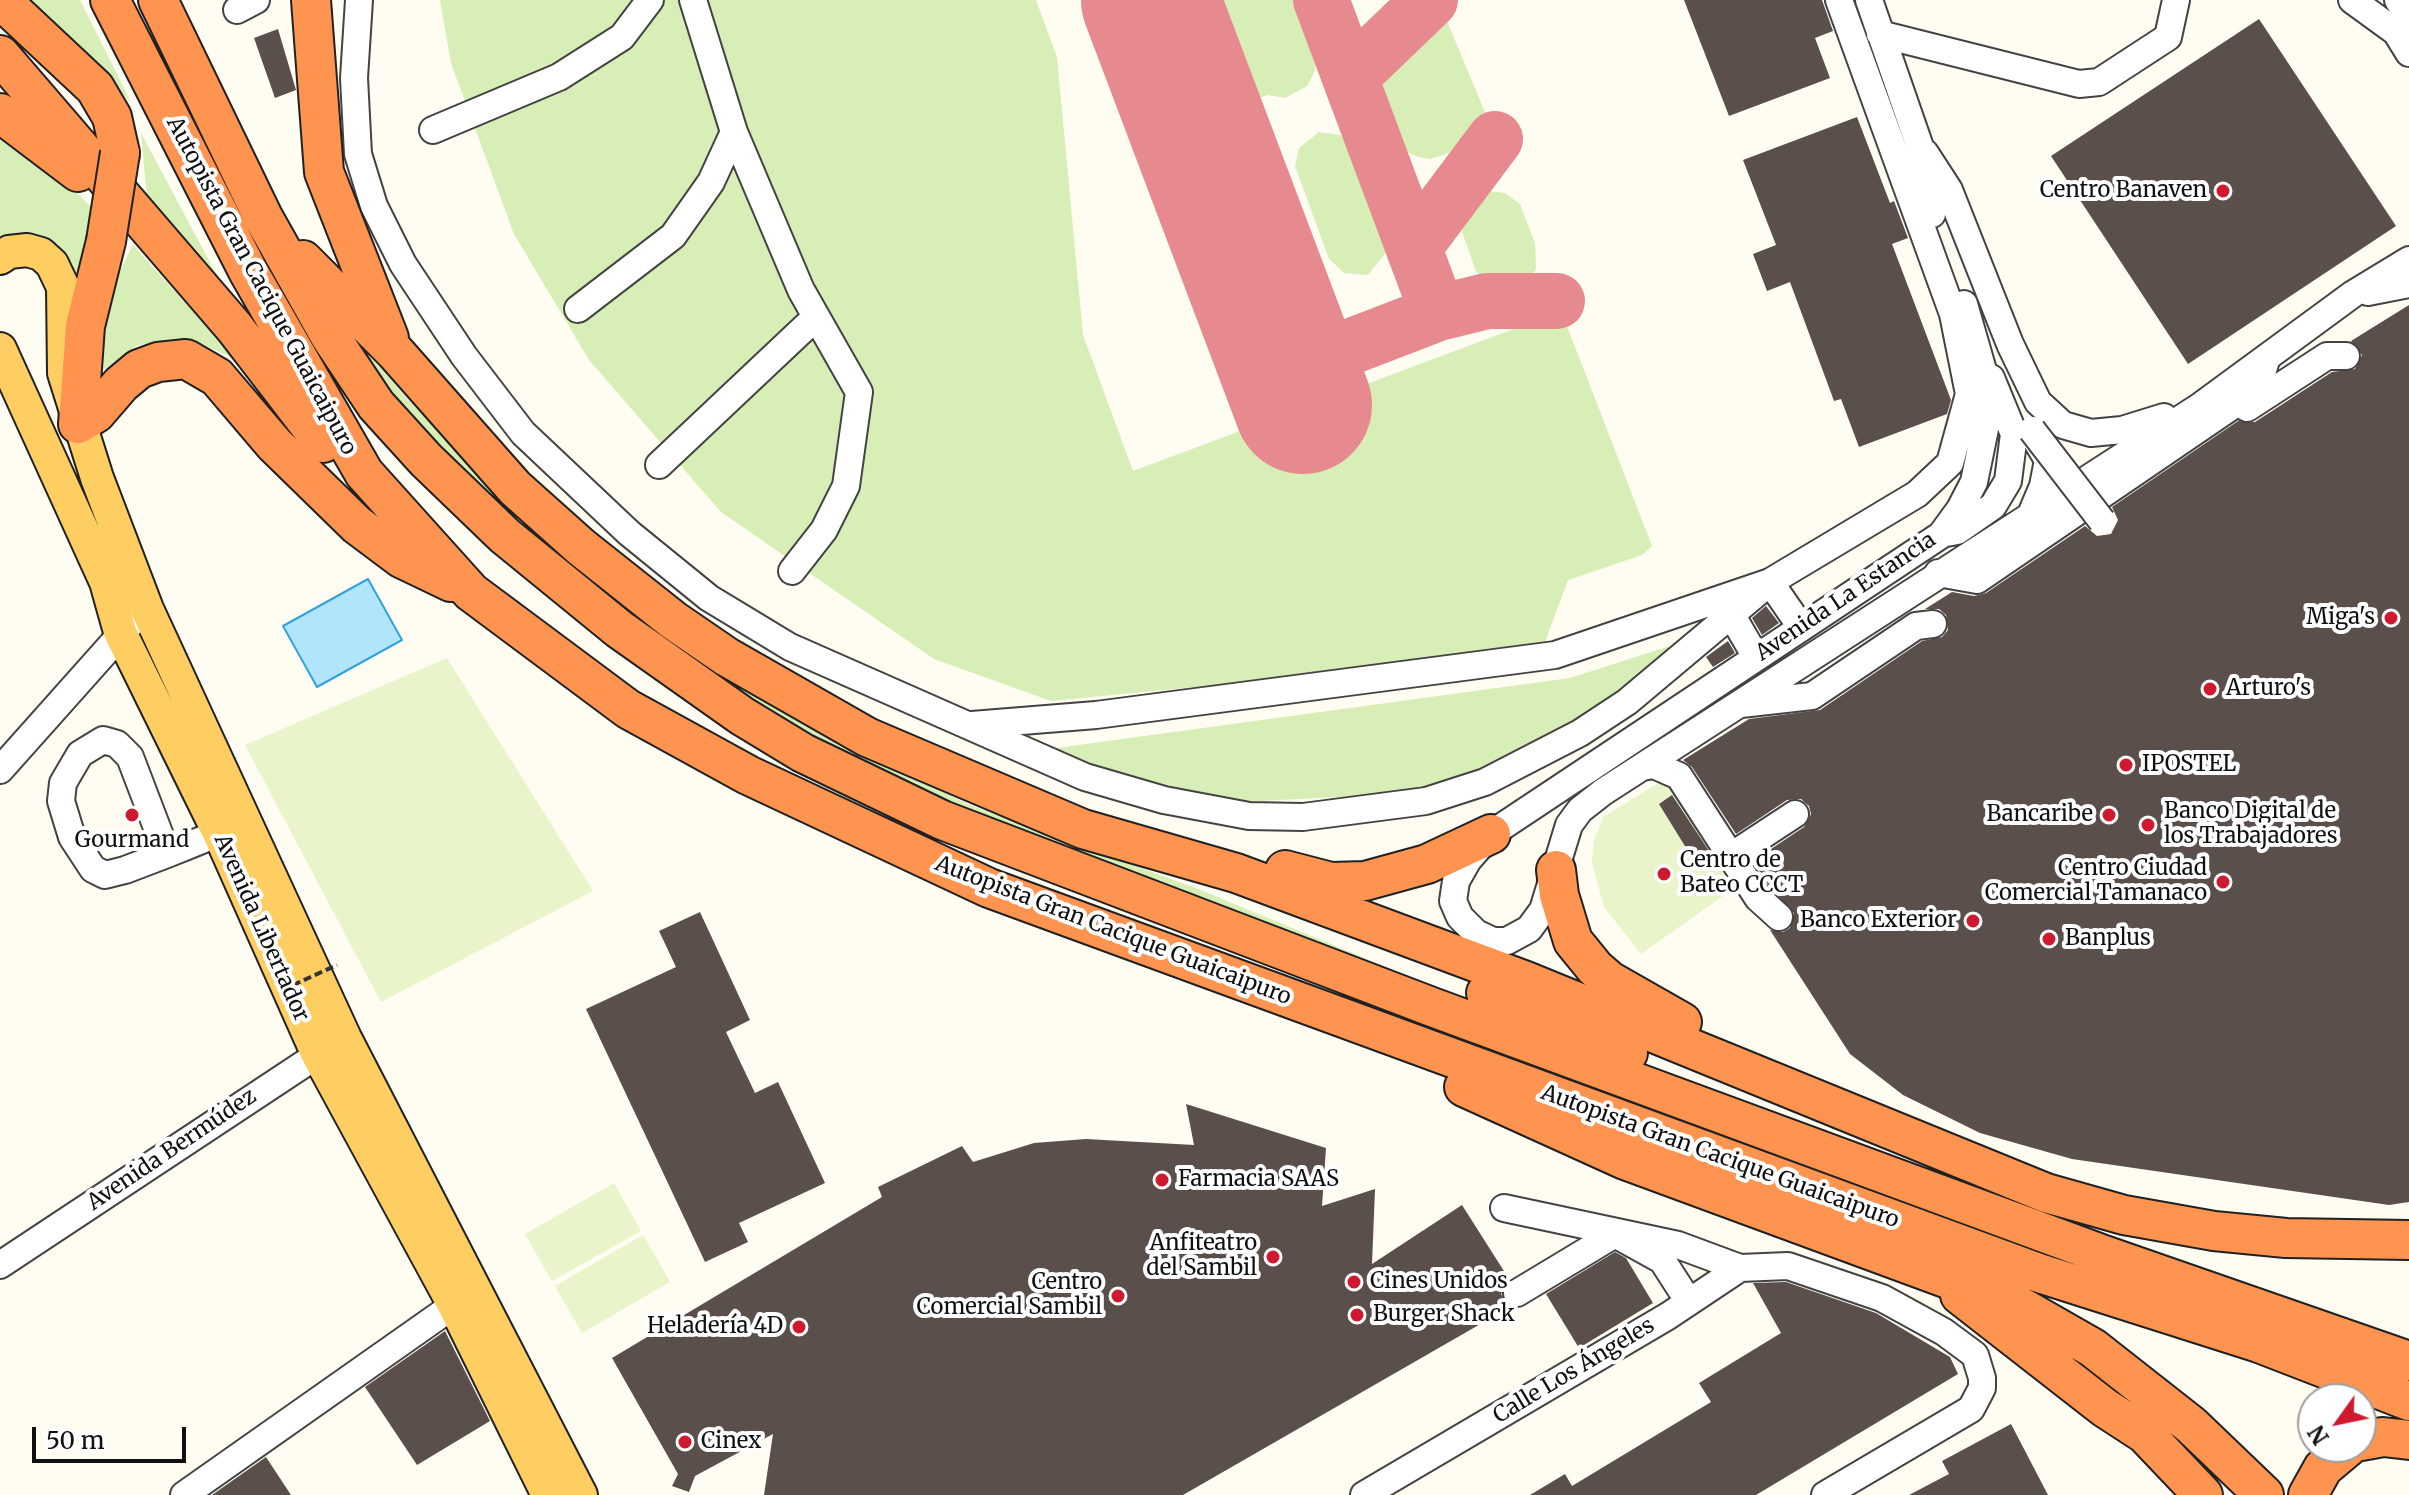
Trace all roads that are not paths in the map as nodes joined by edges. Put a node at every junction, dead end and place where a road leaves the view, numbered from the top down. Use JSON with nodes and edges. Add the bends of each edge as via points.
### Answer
{"nodes":[{"id":1,"x":1,"y":0,"type":"edge"},
{"id":2,"x":110,"y":0,"type":"edge"},
{"id":3,"x":158,"y":0,"type":"edge"},
{"id":4,"x":311,"y":0,"type":"edge"},
{"id":5,"x":359,"y":0,"type":"edge"},
{"id":6,"x":650,"y":0,"type":"edge"},
{"id":7,"x":693,"y":0,"type":"edge"},
{"id":8,"x":1839,"y":0,"type":"edge"},
{"id":9,"x":1869,"y":0,"type":"edge"},
{"id":10,"x":2176,"y":0,"type":"edge"},
{"id":11,"x":2352,"y":0,"type":"edge"},
{"id":12,"x":2376,"y":0,"type":"edge"},
{"id":13,"x":2398,"y":0,"type":"edge"},
{"id":14,"x":1880,"y":34,"type":"junction"},
{"id":15,"x":2405,"y":34,"type":"edge"},
{"id":16,"x":0,"y":55,"type":"edge"},
{"id":17,"x":0,"y":113,"type":"edge"},
{"id":18,"x":433,"y":130,"type":"dead end"},
{"id":19,"x":734,"y":132,"type":"junction"},
{"id":20,"x":1920,"y":147,"type":"junction"},
{"id":21,"x":127,"y":207,"type":"junction"},
{"id":22,"x":263,"y":217,"type":"junction"},
{"id":23,"x":0,"y":258,"type":"edge"},
{"id":24,"x":2409,"y":260,"type":"edge"},
{"id":25,"x":2409,"y":284,"type":"edge"},
{"id":26,"x":2353,"y":294,"type":"junction"},
{"id":27,"x":578,"y":309,"type":"dead end"},
{"id":28,"x":816,"y":317,"type":"junction"},
{"id":29,"x":0,"y":349,"type":"edge"},
{"id":30,"x":395,"y":352,"type":"junction"},
{"id":31,"x":1979,"y":353,"type":"junction"},
{"id":32,"x":2346,"y":356,"type":"dead end"},
{"id":33,"x":2267,"y":357,"type":"junction"},
{"id":34,"x":0,"y":393,"type":"edge"},
{"id":35,"x":2199,"y":407,"type":"junction"},
{"id":36,"x":33,"y":420,"type":"junction"},
{"id":37,"x":78,"y":424,"type":"junction"},
{"id":38,"x":2023,"y":432,"type":"junction"},
{"id":39,"x":1978,"y":464,"type":"junction"},
{"id":40,"x":659,"y":465,"type":"dead end"},
{"id":41,"x":364,"y":473,"type":"junction"},
{"id":42,"x":2032,"y":512,"type":"junction"},
{"id":43,"x":1941,"y":535,"type":"junction"},
{"id":44,"x":792,"y":571,"type":"dead end"},
{"id":45,"x":1938,"y":573,"type":"junction"},
{"id":46,"x":1770,"y":582,"type":"junction"},
{"id":47,"x":471,"y":592,"type":"junction"},
{"id":48,"x":147,"y":609,"type":"junction"},
{"id":49,"x":1731,"y":614,"type":"junction"},
{"id":50,"x":1933,"y":624,"type":"dead end"},
{"id":51,"x":1801,"y":627,"type":"junction"},
{"id":52,"x":120,"y":632,"type":"junction"},
{"id":53,"x":1756,"y":657,"type":"junction"},
{"id":54,"x":1734,"y":705,"type":"junction"},
{"id":55,"x":966,"y":725,"type":"junction"},
{"id":56,"x":1695,"y":731,"type":"junction"},
{"id":57,"x":1642,"y":767,"type":"junction"},
{"id":58,"x":0,"y":770,"type":"edge"},
{"id":59,"x":1795,"y":814,"type":"dead end"},
{"id":60,"x":219,"y":833,"type":"junction"},
{"id":61,"x":1491,"y":834,"type":"junction"},
{"id":62,"x":1736,"y":853,"type":"junction"},
{"id":63,"x":167,"y":854,"type":"junction"},
{"id":64,"x":1177,"y":857,"type":"junction"},
{"id":65,"x":1556,"y":870,"type":"junction"},
{"id":66,"x":1763,"y":883,"type":"dead end"},
{"id":67,"x":1779,"y":917,"type":"dead end"},
{"id":68,"x":1222,"y":976,"type":"junction"},
{"id":69,"x":331,"y":1045,"type":"junction"},
{"id":70,"x":1747,"y":1070,"type":"junction"},
{"id":71,"x":1744,"y":1121,"type":"junction"},
{"id":72,"x":1504,"y":1208,"type":"dead end"},
{"id":73,"x":1615,"y":1234,"type":"junction"},
{"id":74,"x":2409,"y":1240,"type":"edge"},
{"id":75,"x":0,"y":1265,"type":"edge"},
{"id":76,"x":1740,"y":1268,"type":"junction"},
{"id":77,"x":1938,"y":1273,"type":"junction"},
{"id":78,"x":1517,"y":1293,"type":"dead end"},
{"id":79,"x":1689,"y":1302,"type":"junction"},
{"id":80,"x":454,"y":1305,"type":"junction"},
{"id":81,"x":2409,"y":1361,"type":"edge"},
{"id":82,"x":2409,"y":1401,"type":"edge"},
{"id":83,"x":2105,"y":1408,"type":"junction"},
{"id":84,"x":2377,"y":1438,"type":"edge"},
{"id":85,"x":2409,"y":1440,"type":"edge"},
{"id":86,"x":2329,"y":1463,"type":"edge"},
{"id":87,"x":184,"y":1495,"type":"edge"},
{"id":88,"x":548,"y":1495,"type":"edge"},
{"id":89,"x":581,"y":1495,"type":"edge"},
{"id":90,"x":1364,"y":1495,"type":"edge"},
{"id":91,"x":1825,"y":1495,"type":"edge"},
{"id":92,"x":2180,"y":1495,"type":"edge"},
{"id":93,"x":2203,"y":1495,"type":"edge"},
{"id":94,"x":2264,"y":1495,"type":"edge"},
{"id":95,"x":2308,"y":1495,"type":"edge"}],
"edges":[{"from":1,"to":37,"type":"highway","bridge":true,"via":[[95,88],[112,117],[120,153],[85,326]]},
{"from":2,"to":41,"type":"highway","name":"Autopista Gran Cacique Guaicaipuro","via":[[248,271]]},
{"from":3,"to":22,"type":"highway","name":"Autopista Gran Cacique Guaicaipuro"},
{"from":4,"to":30,"type":"highway","via":[[324,172]]},
{"from":5,"to":55,"type":"street","via":[[354,78],[358,154],[374,206],[403,264],[523,433],[629,533],[709,598],[790,647]]},
{"from":6,"to":18,"type":"street","via":[[622,37],[559,77]]},
{"from":7,"to":19,"type":"street"},
{"from":8,"to":46,"type":"street","via":[[1953,314],[1969,394],[1950,463],[1917,494]]},
{"from":9,"to":14,"type":"street","name":"Avenida La Estancia"},
{"from":10,"to":14,"type":"street","via":[[2168,37],[2099,82],[2079,84]]},
{"from":11,"to":15,"type":"street"},
{"from":12,"to":15,"type":"street"},
{"from":13,"to":15,"type":"street"},
{"from":14,"to":20,"type":"street","name":"Avenida La Estancia"},
{"from":16,"to":21,"type":"highway"},
{"from":17,"to":21,"type":"highway"},
{"from":19,"to":27,"type":"street","via":[[711,182],[673,236]]},
{"from":19,"to":28,"type":"street"},
{"from":20,"to":31,"type":"street","name":"Avenida La Estancia","via":[[1927,202]]},
{"from":20,"to":35,"type":"street","name":"Avenida La Estancia","via":[[1949,190],[2022,373],[2052,417],[2076,429],[2103,432]]},
{"from":21,"to":41,"type":"highway","via":[[234,327],[327,448]]},
{"from":22,"to":30,"type":"highway"},
{"from":22,"to":71,"type":"highway","name":"Autopista Gran Cacique Guaicaipuro","via":[[376,405],[426,460],[505,536],[619,629],[791,746],[942,820]]},
{"from":23,"to":37,"type":"main road","name":"Avenida Libertador","via":[[27,250],[41,254],[63,287],[64,373]]},
{"from":24,"to":26,"type":"street","name":"Avenida La Estancia"},
{"from":25,"to":26,"type":"street"},
{"from":26,"to":33,"type":"street","name":"Avenida La Estancia"},
{"from":28,"to":40,"type":"street"},
{"from":28,"to":44,"type":"street","via":[[859,392],[846,486],[824,530]]},
{"from":29,"to":36,"type":"main road","name":"Avenida Libertador"},
{"from":30,"to":64,"type":"highway","via":[[515,488],[604,565],[727,657],[867,737],[1083,829]]},
{"from":31,"to":38,"type":"street"},
{"from":31,"to":39,"type":"street","name":"Avenida La Estancia","via":[[1987,419]]},
{"from":32,"to":38,"type":"street","bridge":true,"via":[[2327,356],[2098,515]]},
{"from":33,"to":35,"type":"street","name":"Avenida La Estancia"},
{"from":33,"to":45,"type":"street","via":[[2257,389],[1977,580]]},
{"from":34,"to":36,"type":"street"},
{"from":35,"to":42,"type":"street","name":"Avenida La Estancia"},
{"from":36,"to":52,"type":"main road","name":"Avenida Libertador","via":[[106,582]]},
{"from":37,"to":47,"type":"highway","via":[[139,369],[186,359],[217,377],[274,444],[357,525],[401,558]]},
{"from":37,"to":48,"type":"main road","name":"Avenida Libertador"},
{"from":38,"to":39,"type":"street","via":[[2001,440]]},
{"from":38,"to":42,"type":"street","via":[[2033,436],[2048,460]]},
{"from":38,"to":43,"type":"street","via":[[2002,495],[1957,531]]},
{"from":39,"to":43,"type":"street","name":"Avenida La Estancia","via":[[1960,509]]},
{"from":41,"to":47,"type":"highway","name":"Autopista Gran Cacique Guaicaipuro"},
{"from":42,"to":45,"type":"street","name":"Avenida La Estancia"},
{"from":43,"to":51,"type":"street","name":"Avenida La Estancia"},
{"from":45,"to":54,"type":"street","name":"Avenida La Estancia"},
{"from":46,"to":49,"type":"street"},
{"from":46,"to":51,"type":"street"},
{"from":46,"to":55,"type":"street","via":[[1555,655],[1096,715]]},
{"from":47,"to":68,"type":"highway","name":"Autopista Gran Cacique Guaicaipuro","via":[[628,709],[748,775],[989,888]]},
{"from":48,"to":52,"type":"street"},
{"from":48,"to":69,"type":"main road","name":"Avenida Libertador"},
{"from":49,"to":53,"type":"street"},
{"from":49,"to":55,"type":"street","via":[[1627,702],[1580,733],[1485,782],[1394,807],[1303,817],[1249,816],[1164,800],[1085,777]]},
{"from":50,"to":54,"type":"street","via":[[1916,626],[1816,697]]},
{"from":51,"to":53,"type":"street","name":"Avenida La Estancia"},
{"from":52,"to":58,"type":"street"},
{"from":52,"to":60,"type":"main road","name":"Avenida Libertador"},
{"from":53,"to":61,"type":"street","name":"Avenida La Estancia"},
{"from":54,"to":56,"type":"street","name":"Avenida La Estancia"},
{"from":56,"to":57,"type":"street","name":"Avenida La Estancia"},
{"from":56,"to":62,"type":"street","via":[[1687,753],[1691,770]]},
{"from":57,"to":62,"type":"street","via":[[1654,765],[1679,776]]},
{"from":57,"to":65,"type":"street","name":"Avenida La Estancia","via":[[1580,810],[1563,838]]},
{"from":59,"to":62,"type":"street"},
{"from":60,"to":63,"type":"street"},
{"from":60,"to":69,"type":"main road","name":"Avenida Libertador"},
{"from":61,"to":64,"type":"highway","via":[[1427,864],[1365,881],[1331,882],[1201,848]]},
{"from":61,"to":65,"type":"street","name":"Avenida La Estancia","via":[[1456,881],[1453,901],[1476,933],[1507,941],[1529,929],[1543,910]]},
{"from":62,"to":66,"type":"street"},
{"from":62,"to":67,"type":"street","via":[[1758,898]]},
{"from":63,"to":63,"type":"street","via":[[130,757],[117,744],[103,740],[80,754],[63,783],[61,801],[72,837],[93,869],[105,875]]},
{"from":64,"to":70,"type":"highway","via":[[1236,873],[1526,981]]},
{"from":64,"to":71,"type":"highway","via":[[1226,889],[1689,1079]]},
{"from":65,"to":70,"type":"highway","via":[[1573,941],[1595,968],[1655,1008],[1727,1044]]},
{"from":68,"to":77,"type":"highway","via":[[1625,1160]]},
{"from":68,"to":82,"type":"highway","name":"Autopista Gran Cacique Guaicaipuro","via":[[2039,1273],[2259,1343]]},
{"from":69,"to":75,"type":"street","name":"Avenida Bermúdez"},
{"from":69,"to":80,"type":"main road","name":"Avenida Libertador"},
{"from":69,"to":89,"type":"main road","name":"Avenida Libertador"},
{"from":70,"to":74,"type":"highway","via":[[2046,1193],[2124,1215],[2286,1238]]},
{"from":71,"to":81,"type":"highway","name":"Autopista Gran Cacique Guaicaipuro"},
{"from":72,"to":73,"type":"street"},
{"from":73,"to":76,"type":"street","via":[[1678,1245]]},
{"from":73,"to":78,"type":"street"},
{"from":73,"to":79,"type":"street","via":[[1662,1260]]},
{"from":76,"to":79,"type":"street","name":"Calle Los Ángeles"},
{"from":76,"to":91,"type":"street","via":[[1788,1266],[1882,1298],[1975,1355],[1982,1378],[1971,1409]]},
{"from":77,"to":83,"type":"highway","via":[[1968,1304]]},
{"from":77,"to":94,"type":"highway","via":[[2016,1304],[2093,1348],[2191,1425]]},
{"from":79,"to":90,"type":"street","name":"Calle Los Ángeles"},
{"from":80,"to":87,"type":"street"},
{"from":80,"to":88,"type":"main road","name":"Avenida Libertador"},
{"from":83,"to":92,"type":"highway","via":[[2135,1449]]},
{"from":83,"to":93,"type":"highway","via":[[2145,1434]]},
{"from":84,"to":85,"type":"highway"},
{"from":86,"to":95,"type":"highway"}]}
